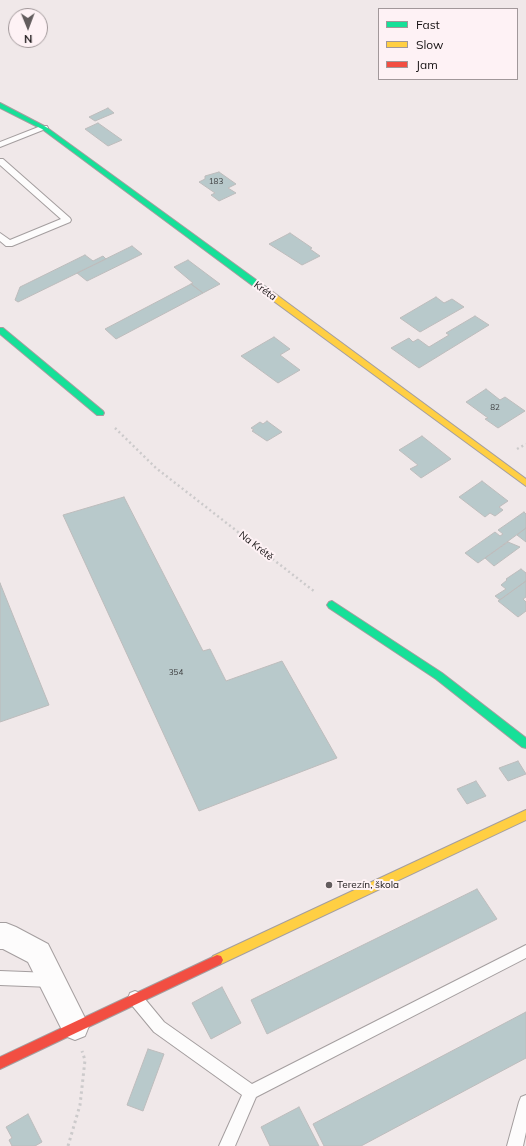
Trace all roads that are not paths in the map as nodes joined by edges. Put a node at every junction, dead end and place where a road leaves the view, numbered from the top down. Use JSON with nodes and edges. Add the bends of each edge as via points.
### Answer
{"nodes":[{"id":1,"x":0,"y":105,"type":"edge"},
{"id":2,"x":44,"y":128,"type":"junction"},
{"id":3,"x":0,"y":145,"type":"edge"},
{"id":4,"x":0,"y":161,"type":"edge"},
{"id":5,"x":0,"y":236,"type":"edge"},
{"id":6,"x":0,"y":330,"type":"edge"},
{"id":7,"x":100,"y":413,"type":"road end"},
{"id":8,"x":526,"y":483,"type":"edge"},
{"id":9,"x":332,"y":605,"type":"road end"},
{"id":10,"x":526,"y":744,"type":"edge"},
{"id":11,"x":526,"y":815,"type":"edge"},
{"id":12,"x":0,"y":936,"type":"edge"},
{"id":13,"x":526,"y":951,"type":"edge"},
{"id":14,"x":0,"y":978,"type":"edge"},
{"id":15,"x":51,"y":980,"type":"junction"},
{"id":16,"x":135,"y":998,"type":"junction"},
{"id":17,"x":75,"y":1026,"type":"junction"},
{"id":18,"x":0,"y":1063,"type":"edge"},
{"id":19,"x":250,"y":1092,"type":"junction"},
{"id":20,"x":526,"y":1102,"type":"edge"},
{"id":21,"x":227,"y":1146,"type":"edge"},
{"id":22,"x":515,"y":1146,"type":"edge"}],
"edges":[{"from":1,"to":2,"type":"street","name":"Kréta"},
{"from":2,"to":3,"type":"lane"},
{"from":2,"to":8,"type":"street","name":"Kréta"},
{"from":4,"to":5,"type":"lane","via":[[67,220],[9,244]]},
{"from":6,"to":7,"type":"street"},
{"from":9,"to":10,"type":"street","via":[[439,676]]},
{"from":11,"to":16,"type":"street"},
{"from":12,"to":15,"type":"street","via":[[6,936],[38,953]]},
{"from":13,"to":19,"type":"lane"},
{"from":14,"to":15,"type":"lane"},
{"from":15,"to":17,"type":"street"},
{"from":16,"to":17,"type":"street"},
{"from":16,"to":19,"type":"lane","via":[[159,1027]]},
{"from":17,"to":18,"type":"street"},
{"from":19,"to":21,"type":"lane"},
{"from":20,"to":22,"type":"lane"}]}
